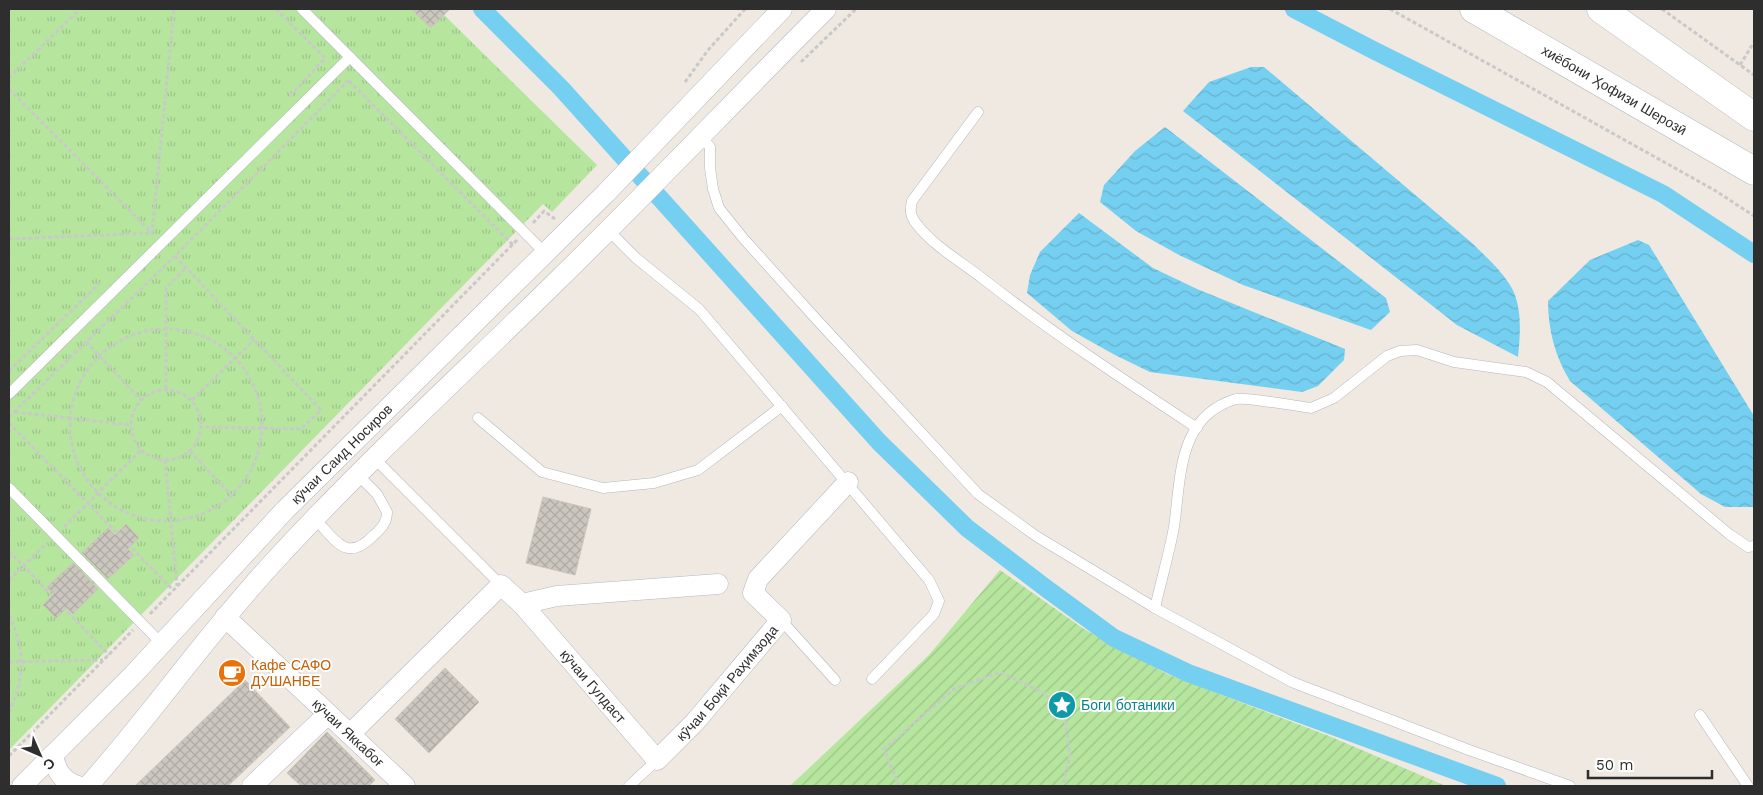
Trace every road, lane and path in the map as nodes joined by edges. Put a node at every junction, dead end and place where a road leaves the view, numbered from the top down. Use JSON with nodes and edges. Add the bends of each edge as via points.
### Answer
{"nodes":[{"id":1,"x":80,"y":9,"type":"edge"},
{"id":2,"x":174,"y":9,"type":"edge"},
{"id":3,"x":276,"y":9,"type":"edge"},
{"id":4,"x":302,"y":9,"type":"edge"},
{"id":5,"x":745,"y":9,"type":"edge"},
{"id":6,"x":782,"y":9,"type":"edge"},
{"id":7,"x":826,"y":9,"type":"edge"},
{"id":8,"x":1390,"y":9,"type":"edge"},
{"id":9,"x":1402,"y":9,"type":"edge"},
{"id":10,"x":1474,"y":9,"type":"edge"},
{"id":11,"x":1601,"y":9,"type":"edge"},
{"id":12,"x":1662,"y":9,"type":"edge"},
{"id":13,"x":1399,"y":14,"type":"junction"},
{"id":14,"x":1754,"y":42,"type":"edge"},
{"id":15,"x":350,"y":57,"type":"junction"},
{"id":16,"x":1740,"y":65,"type":"junction"},
{"id":17,"x":337,"y":70,"type":"junction"},
{"id":18,"x":1754,"y":75,"type":"edge"},
{"id":19,"x":9,"y":78,"type":"edge"},
{"id":20,"x":349,"y":80,"type":"junction"},
{"id":21,"x":684,"y":84,"type":"dead end"},
{"id":22,"x":9,"y":89,"type":"edge"},
{"id":23,"x":978,"y":112,"type":"dead end"},
{"id":24,"x":1754,"y":117,"type":"edge"},
{"id":25,"x":695,"y":141,"type":"junction"},
{"id":26,"x":1754,"y":171,"type":"edge"},
{"id":27,"x":561,"y":214,"type":"dead end"},
{"id":28,"x":1754,"y":216,"type":"edge"},
{"id":29,"x":608,"y":230,"type":"junction"},
{"id":30,"x":152,"y":233,"type":"junction"},
{"id":31,"x":524,"y":233,"type":"junction"},
{"id":32,"x":9,"y":239,"type":"edge"},
{"id":33,"x":513,"y":245,"type":"junction"},
{"id":34,"x":546,"y":254,"type":"junction"},
{"id":35,"x":175,"y":256,"type":"junction"},
{"id":36,"x":186,"y":268,"type":"junction"},
{"id":37,"x":166,"y":329,"type":"junction"},
{"id":38,"x":254,"y":340,"type":"junction"},
{"id":39,"x":86,"y":342,"type":"junction"},
{"id":40,"x":100,"y":356,"type":"junction"},
{"id":41,"x":236,"y":358,"type":"junction"},
{"id":42,"x":166,"y":389,"type":"junction"},
{"id":43,"x":9,"y":394,"type":"edge"},
{"id":44,"x":141,"y":400,"type":"junction"},
{"id":45,"x":192,"y":400,"type":"junction"},
{"id":46,"x":782,"y":406,"type":"junction"},
{"id":47,"x":14,"y":412,"type":"junction"},
{"id":48,"x":9,"y":417,"type":"edge"},
{"id":49,"x":478,"y":418,"type":"dead end"},
{"id":50,"x":70,"y":419,"type":"junction"},
{"id":51,"x":9,"y":424,"type":"edge"},
{"id":52,"x":131,"y":425,"type":"junction"},
{"id":53,"x":201,"y":427,"type":"junction"},
{"id":54,"x":262,"y":428,"type":"junction"},
{"id":55,"x":1197,"y":428,"type":"junction"},
{"id":56,"x":141,"y":450,"type":"junction"},
{"id":57,"x":190,"y":451,"type":"junction"},
{"id":58,"x":375,"y":459,"type":"junction"},
{"id":59,"x":166,"y":460,"type":"junction"},
{"id":60,"x":334,"y":461,"type":"junction"},
{"id":61,"x":356,"y":478,"type":"junction"},
{"id":62,"x":848,"y":482,"type":"junction"},
{"id":63,"x":9,"y":488,"type":"edge"},
{"id":64,"x":97,"y":493,"type":"junction"},
{"id":65,"x":232,"y":496,"type":"junction"},
{"id":66,"x":87,"y":503,"type":"junction"},
{"id":67,"x":315,"y":519,"type":"junction"},
{"id":68,"x":170,"y":521,"type":"junction"},
{"id":69,"x":55,"y":535,"type":"junction"},
{"id":70,"x":1754,"y":546,"type":"edge"},
{"id":71,"x":9,"y":551,"type":"edge"},
{"id":72,"x":24,"y":566,"type":"junction"},
{"id":73,"x":9,"y":580,"type":"edge"},
{"id":74,"x":718,"y":584,"type":"dead end"},
{"id":75,"x":501,"y":585,"type":"junction"},
{"id":76,"x":177,"y":586,"type":"junction"},
{"id":77,"x":173,"y":590,"type":"junction"},
{"id":78,"x":522,"y":604,"type":"junction"},
{"id":79,"x":1155,"y":608,"type":"junction"},
{"id":80,"x":9,"y":615,"type":"edge"},
{"id":81,"x":225,"y":617,"type":"junction"},
{"id":82,"x":781,"y":620,"type":"junction"},
{"id":83,"x":141,"y":623,"type":"junction"},
{"id":84,"x":162,"y":644,"type":"junction"},
{"id":85,"x":109,"y":655,"type":"junction"},
{"id":86,"x":104,"y":660,"type":"junction"},
{"id":87,"x":9,"y":662,"type":"edge"},
{"id":88,"x":22,"y":662,"type":"junction"},
{"id":89,"x":872,"y":679,"type":"dead end"},
{"id":90,"x":834,"y":680,"type":"dead end"},
{"id":91,"x":9,"y":712,"type":"edge"},
{"id":92,"x":328,"y":714,"type":"junction"},
{"id":93,"x":1700,"y":715,"type":"dead end"},
{"id":94,"x":350,"y":734,"type":"junction"},
{"id":95,"x":53,"y":755,"type":"junction"},
{"id":96,"x":9,"y":756,"type":"edge"},
{"id":97,"x":657,"y":760,"type":"junction"},
{"id":98,"x":22,"y":786,"type":"edge"},
{"id":99,"x":78,"y":786,"type":"edge"},
{"id":100,"x":88,"y":786,"type":"edge"},
{"id":101,"x":252,"y":786,"type":"edge"},
{"id":102,"x":405,"y":786,"type":"edge"},
{"id":103,"x":629,"y":786,"type":"edge"},
{"id":104,"x":899,"y":786,"type":"edge"},
{"id":105,"x":1062,"y":786,"type":"edge"},
{"id":106,"x":1570,"y":786,"type":"edge"},
{"id":107,"x":1748,"y":786,"type":"edge"}],
"edges":[{"from":1,"to":19,"type":"path"},
{"from":2,"to":30,"type":"path"},
{"from":3,"to":17,"type":"path"},
{"from":4,"to":15,"type":"lane"},
{"from":5,"to":21,"type":"path","via":[[709,49]]},
{"from":6,"to":34,"type":"street","name":"кӯчаи Саид Носиров"},
{"from":7,"to":25,"type":"street","name":"кӯчаи Саид Носиров"},
{"from":8,"to":13,"type":"path"},
{"from":9,"to":13,"type":"path"},
{"from":10,"to":26,"type":"main road","name":"хиёбони Ҳофизи Шерозӣ"},
{"from":11,"to":24,"type":"main road"},
{"from":12,"to":16,"type":"path"},
{"from":13,"to":28,"type":"path","via":[[1716,191]]},
{"from":14,"to":16,"type":"path"},
{"from":15,"to":17,"type":"lane"},
{"from":15,"to":31,"type":"lane"},
{"from":16,"to":18,"type":"path"},
{"from":17,"to":20,"type":"path"},
{"from":17,"to":43,"type":"lane"},
{"from":20,"to":33,"type":"path"},
{"from":20,"to":35,"type":"path"},
{"from":22,"to":30,"type":"path"},
{"from":23,"to":55,"type":"lane","via":[[912,201],[910,213],[916,222],[934,241],[1019,307]]},
{"from":25,"to":29,"type":"street","name":"кӯчаи Саид Носиров"},
{"from":25,"to":79,"type":"lane","via":[[710,147],[713,189],[720,208],[743,238],[978,494],[1036,536]]},
{"from":27,"to":31,"type":"path","via":[[555,220],[544,210]]},
{"from":29,"to":46,"type":"lane","via":[[636,258],[699,309]]},
{"from":29,"to":58,"type":"street","name":"кӯчаи Саид Носиров"},
{"from":30,"to":32,"type":"path"},
{"from":31,"to":33,"type":"path"},
{"from":31,"to":34,"type":"lane"},
{"from":33,"to":76,"type":"path"},
{"from":34,"to":60,"type":"street","name":"кӯчаи Саид Носиров"},
{"from":35,"to":36,"type":"path"},
{"from":35,"to":39,"type":"path"},
{"from":36,"to":37,"type":"path","via":[[166,288]]},
{"from":36,"to":38,"type":"path"},
{"from":37,"to":40,"type":"path","via":[[130,336]]},
{"from":37,"to":41,"type":"path","via":[[203,336]]},
{"from":37,"to":42,"type":"path"},
{"from":38,"to":41,"type":"path"},
{"from":38,"to":54,"type":"path","via":[[321,410],[301,429]]},
{"from":39,"to":40,"type":"path"},
{"from":39,"to":47,"type":"path"},
{"from":40,"to":44,"type":"path"},
{"from":40,"to":50,"type":"path","via":[[78,387]]},
{"from":41,"to":45,"type":"path"},
{"from":41,"to":54,"type":"path","via":[[259,398]]},
{"from":42,"to":44,"type":"path","via":[[148,394]]},
{"from":42,"to":45,"type":"path","via":[[175,390]]},
{"from":44,"to":52,"type":"path"},
{"from":45,"to":53,"type":"path","via":[[199,412]]},
{"from":46,"to":49,"type":"lane","via":[[698,470],[654,483],[603,488],[542,472]]},
{"from":46,"to":62,"type":"lane"},
{"from":47,"to":48,"type":"path"},
{"from":47,"to":50,"type":"path"},
{"from":50,"to":52,"type":"path"},
{"from":50,"to":64,"type":"path","via":[[74,454],[87,481]]},
{"from":51,"to":66,"type":"path"},
{"from":52,"to":56,"type":"path"},
{"from":53,"to":54,"type":"path"},
{"from":53,"to":57,"type":"path","via":[[200,436]]},
{"from":54,"to":65,"type":"path","via":[[262,441],[254,465]]},
{"from":55,"to":70,"type":"lane","via":[[1209,413],[1237,399],[1311,408],[1319,406],[1400,350],[1417,350],[1454,362],[1526,372],[1547,382],[1729,534],[1748,547]]},
{"from":55,"to":79,"type":"lane","via":[[1187,444],[1180,471],[1174,527]]},
{"from":56,"to":59,"type":"path"},
{"from":56,"to":64,"type":"path"},
{"from":57,"to":59,"type":"path"},
{"from":57,"to":65,"type":"path"},
{"from":58,"to":61,"type":"street","name":"кӯчаи Саид Носиров"},
{"from":58,"to":75,"type":"lane"},
{"from":59,"to":68,"type":"path"},
{"from":60,"to":61,"type":"street"},
{"from":60,"to":84,"type":"street","name":"кӯчаи Саид Носиров","via":[[260,535]]},
{"from":61,"to":67,"type":"street","name":"кӯчаи Саид Носиров"},
{"from":61,"to":67,"type":"lane","via":[[377,494],[387,512],[385,523],[373,536],[361,547],[349,549]]},
{"from":62,"to":82,"type":"street","via":[[758,578],[753,593]]},
{"from":62,"to":89,"type":"lane","via":[[929,580],[938,601],[934,614]]},
{"from":63,"to":69,"type":"lane"},
{"from":64,"to":66,"type":"path"},
{"from":64,"to":68,"type":"path","via":[[108,503],[136,517]]},
{"from":65,"to":68,"type":"path","via":[[201,515]]},
{"from":66,"to":69,"type":"path"},
{"from":66,"to":77,"type":"path"},
{"from":67,"to":81,"type":"street","name":"кӯчаи Саид Носиров"},
{"from":68,"to":76,"type":"path"},
{"from":69,"to":72,"type":"path"},
{"from":69,"to":83,"type":"lane"},
{"from":71,"to":72,"type":"path"},
{"from":72,"to":73,"type":"path"},
{"from":72,"to":85,"type":"path"},
{"from":74,"to":78,"type":"street","via":[[557,596]]},
{"from":75,"to":78,"type":"street","name":"кӯчаи Гулдаст"},
{"from":75,"to":94,"type":"street"},
{"from":76,"to":77,"type":"path"},
{"from":77,"to":83,"type":"path"},
{"from":78,"to":97,"type":"street","name":"кӯчаи Гулдаст"},
{"from":79,"to":106,"type":"lane","via":[[1292,682]]},
{"from":80,"to":88,"type":"path","via":[[19,639]]},
{"from":81,"to":92,"type":"street","name":"кӯчаи Яккабоғ"},
{"from":81,"to":100,"type":"street","name":"кӯчаи Саид Носиров"},
{"from":82,"to":90,"type":"lane","name":"кӯчаи Боқӣ Раҳимзода"},
{"from":82,"to":97,"type":"street","name":"кӯчаи Боқӣ Раҳимзода","via":[[695,722]]},
{"from":83,"to":84,"type":"lane"},
{"from":83,"to":85,"type":"path"},
{"from":84,"to":95,"type":"street","name":"кӯчаи Саид Носиров"},
{"from":85,"to":86,"type":"path"},
{"from":86,"to":88,"type":"path"},
{"from":86,"to":96,"type":"path"},
{"from":87,"to":88,"type":"path"},
{"from":88,"to":91,"type":"path","via":[[18,689]]},
{"from":92,"to":94,"type":"street","name":"кӯчаи Яккабоғ"},
{"from":92,"to":101,"type":"street"},
{"from":93,"to":107,"type":"lane"},
{"from":94,"to":102,"type":"street","name":"кӯчаи Яккабоғ"},
{"from":95,"to":98,"type":"street","name":"кӯчаи Саид Носиров"},
{"from":95,"to":99,"type":"street","via":[[59,774]]},
{"from":97,"to":103,"type":"lane"},
{"from":104,"to":105,"type":"path","via":[[884,749],[954,689],[1000,672],[1044,693],[1064,713],[1070,755]]}]}
